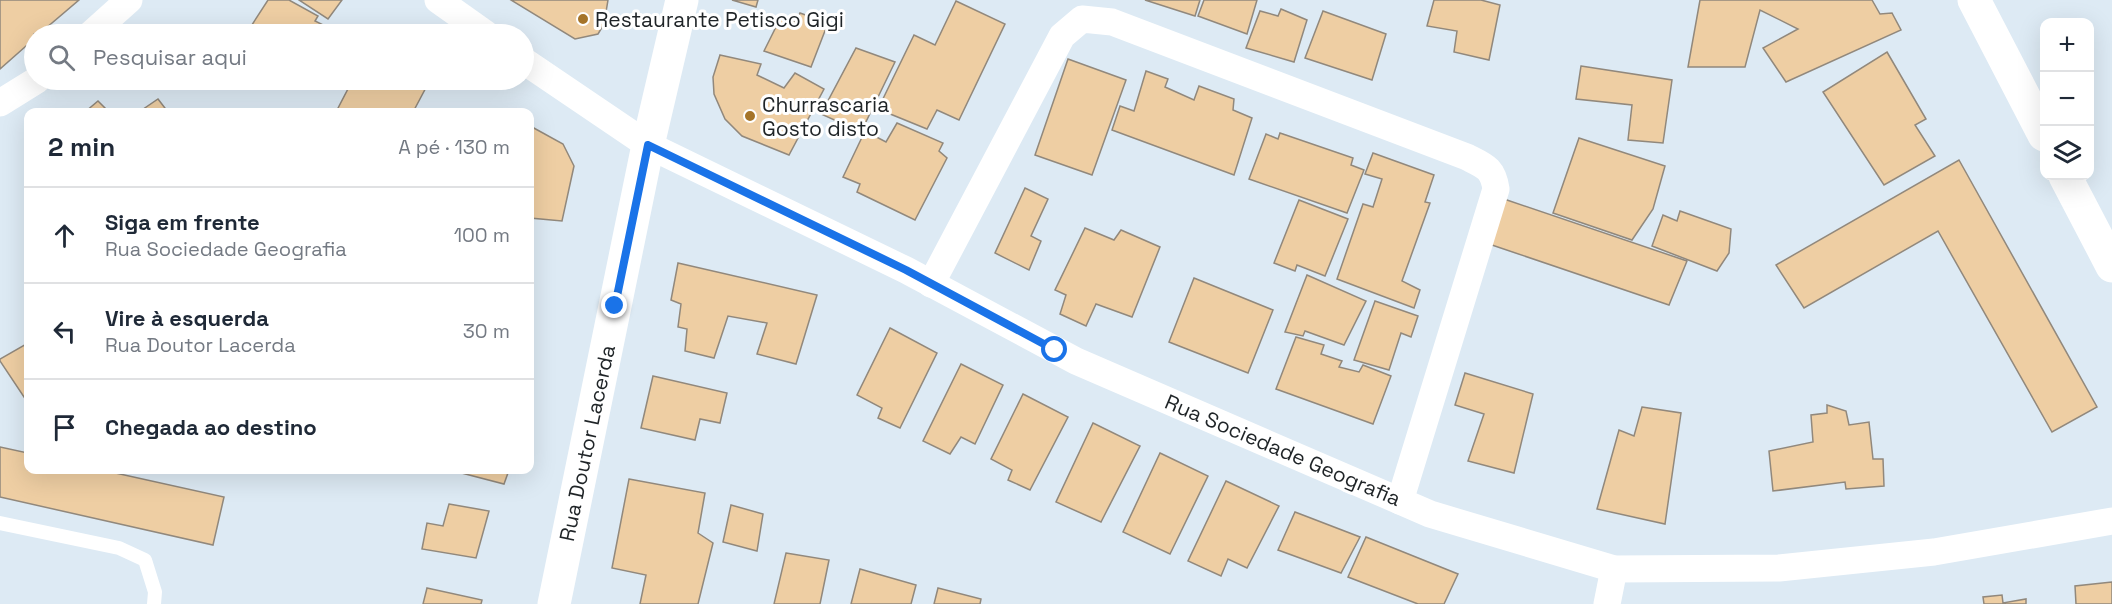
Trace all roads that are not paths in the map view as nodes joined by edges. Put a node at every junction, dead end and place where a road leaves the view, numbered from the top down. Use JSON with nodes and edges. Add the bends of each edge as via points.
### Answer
{"nodes":[{"id":1,"x":129,"y":0,"type":"edge"},
{"id":2,"x":438,"y":0,"type":"edge"},
{"id":3,"x":682,"y":0,"type":"edge"},
{"id":4,"x":1974,"y":0,"type":"edge"},
{"id":5,"x":102,"y":24,"type":"edge"},
{"id":6,"x":472,"y":24,"type":"edge"},
{"id":7,"x":534,"y":68,"type":"edge"},
{"id":8,"x":24,"y":88,"type":"edge"},
{"id":9,"x":0,"y":103,"type":"edge"},
{"id":10,"x":2040,"y":127,"type":"edge"},
{"id":11,"x":648,"y":145,"type":"junction"},
{"id":12,"x":2067,"y":180,"type":"edge"},
{"id":13,"x":2112,"y":266,"type":"edge"},
{"id":14,"x":931,"y":284,"type":"junction"},
{"id":15,"x":1400,"y":501,"type":"junction"},
{"id":16,"x":2112,"y":521,"type":"edge"},
{"id":17,"x":0,"y":523,"type":"edge"},
{"id":18,"x":1614,"y":569,"type":"junction"},
{"id":19,"x":154,"y":604,"type":"edge"},
{"id":20,"x":554,"y":604,"type":"edge"},
{"id":21,"x":1607,"y":604,"type":"edge"}],
"edges":[{"from":1,"to":5,"type":"street"},
{"from":2,"to":6,"type":"street"},
{"from":3,"to":11,"type":"main road","name":"Rua Doutor Lacerda"},
{"from":4,"to":10,"type":"main road"},
{"from":7,"to":11,"type":"street","name":"Rua Sociedade Geografia"},
{"from":8,"to":9,"type":"street"},
{"from":11,"to":14,"type":"street","name":"Rua Sociedade Geografia"},
{"from":11,"to":20,"type":"main road","name":"Rua Doutor Lacerda"},
{"from":12,"to":13,"type":"main road"},
{"from":14,"to":15,"type":"street","name":"Rua Sociedade Geografia","via":[[1076,361]]},
{"from":14,"to":15,"type":"street","via":[[1062,36],[1082,20],[1112,22],[1467,157],[1488,168],[1496,189]]},
{"from":15,"to":18,"type":"street","name":"Rua Sociedade Geografia","via":[[1430,514]]},
{"from":16,"to":18,"type":"street","name":"Rua Sociedade Geografia","via":[[1934,552],[1779,568]]},
{"from":17,"to":19,"type":"lane","via":[[119,548],[145,560],[155,592]]},
{"from":18,"to":21,"type":"street"}]}
